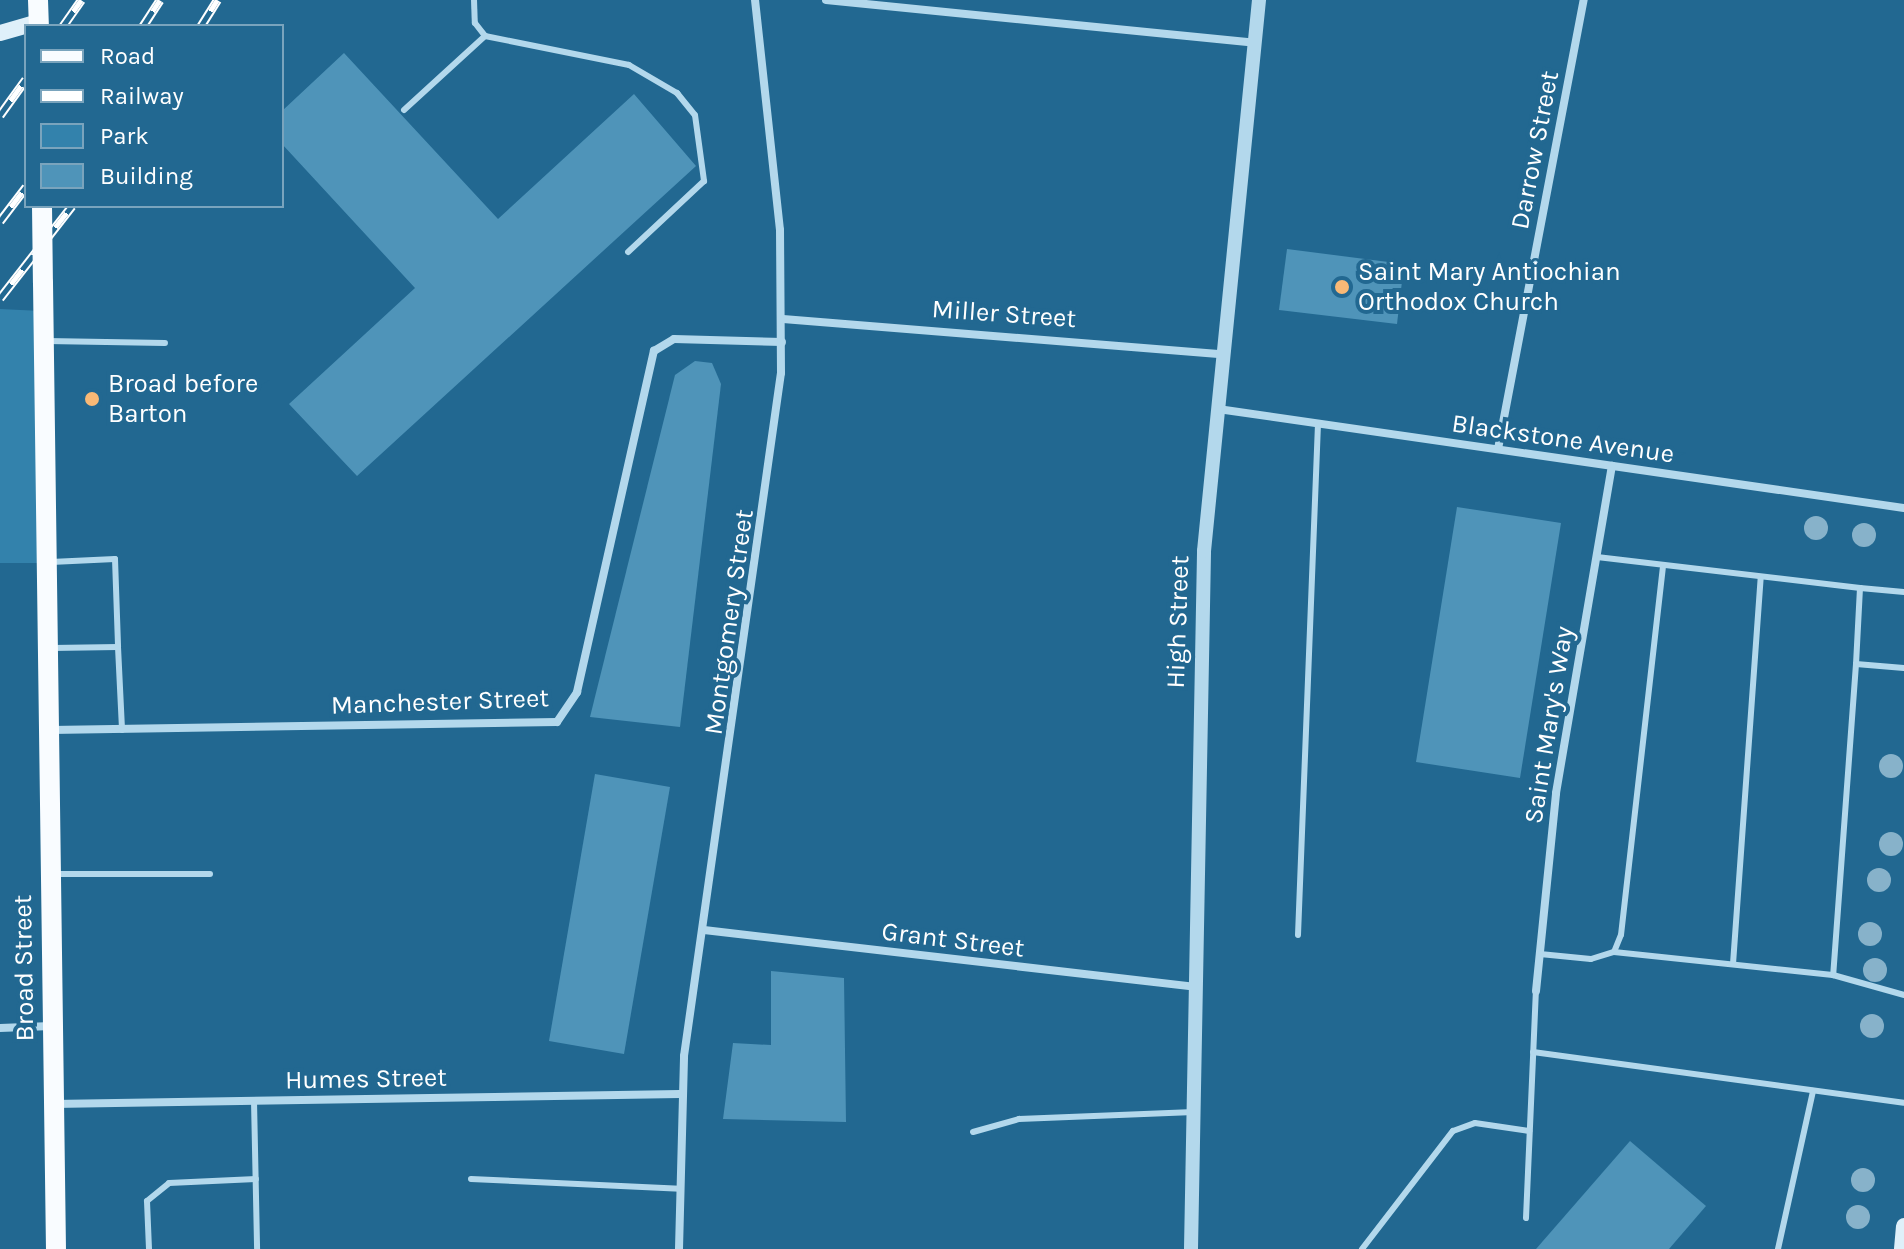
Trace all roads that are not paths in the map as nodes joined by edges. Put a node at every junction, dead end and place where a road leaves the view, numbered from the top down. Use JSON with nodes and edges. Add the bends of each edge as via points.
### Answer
{"nodes":[{"id":1,"x":38,"y":0,"type":"edge"},
{"id":2,"x":474,"y":0,"type":"edge"},
{"id":3,"x":755,"y":0,"type":"edge"},
{"id":4,"x":826,"y":0,"type":"edge"},
{"id":5,"x":1259,"y":0,"type":"edge"},
{"id":6,"x":1584,"y":0,"type":"edge"},
{"id":7,"x":38,"y":24,"type":"edge"},
{"id":8,"x":24,"y":27,"type":"edge"},
{"id":9,"x":0,"y":33,"type":"edge"},
{"id":10,"x":485,"y":36,"type":"junction"},
{"id":11,"x":1255,"y":43,"type":"junction"},
{"id":12,"x":404,"y":110,"type":"dead end"},
{"id":13,"x":42,"y":208,"type":"edge"},
{"id":14,"x":628,"y":252,"type":"dead end"},
{"id":15,"x":783,"y":319,"type":"junction"},
{"id":16,"x":43,"y":341,"type":"junction"},
{"id":17,"x":782,"y":342,"type":"junction"},
{"id":18,"x":165,"y":343,"type":"dead end"},
{"id":19,"x":1222,"y":354,"type":"junction"},
{"id":20,"x":1217,"y":409,"type":"junction"},
{"id":21,"x":1318,"y":423,"type":"junction"},
{"id":22,"x":1498,"y":449,"type":"junction"},
{"id":23,"x":1612,"y":466,"type":"junction"},
{"id":24,"x":1904,"y":508,"type":"edge"},
{"id":25,"x":1597,"y":557,"type":"junction"},
{"id":26,"x":45,"y":563,"type":"junction"},
{"id":27,"x":1663,"y":568,"type":"junction"},
{"id":28,"x":1761,"y":578,"type":"junction"},
{"id":29,"x":1860,"y":588,"type":"junction"},
{"id":30,"x":1904,"y":592,"type":"edge"},
{"id":31,"x":118,"y":647,"type":"junction"},
{"id":32,"x":46,"y":648,"type":"junction"},
{"id":33,"x":1856,"y":664,"type":"junction"},
{"id":34,"x":1904,"y":668,"type":"edge"},
{"id":35,"x":122,"y":730,"type":"junction"},
{"id":36,"x":47,"y":731,"type":"junction"},
{"id":37,"x":48,"y":874,"type":"junction"},
{"id":38,"x":210,"y":874,"type":"dead end"},
{"id":39,"x":704,"y":930,"type":"junction"},
{"id":40,"x":1298,"y":935,"type":"dead end"},
{"id":41,"x":1614,"y":952,"type":"junction"},
{"id":42,"x":1540,"y":954,"type":"junction"},
{"id":43,"x":1733,"y":964,"type":"junction"},
{"id":44,"x":1833,"y":975,"type":"junction"},
{"id":45,"x":1196,"y":987,"type":"junction"},
{"id":46,"x":1536,"y":991,"type":"joint"},
{"id":47,"x":1904,"y":995,"type":"edge"},
{"id":48,"x":51,"y":1026,"type":"junction"},
{"id":49,"x":0,"y":1028,"type":"edge"},
{"id":50,"x":1533,"y":1052,"type":"junction"},
{"id":51,"x":1813,"y":1091,"type":"junction"},
{"id":52,"x":680,"y":1094,"type":"junction"},
{"id":53,"x":254,"y":1101,"type":"junction"},
{"id":54,"x":1904,"y":1103,"type":"edge"},
{"id":55,"x":52,"y":1104,"type":"junction"},
{"id":56,"x":1194,"y":1112,"type":"junction"},
{"id":57,"x":1529,"y":1131,"type":"junction"},
{"id":58,"x":973,"y":1132,"type":"dead end"},
{"id":59,"x":256,"y":1179,"type":"junction"},
{"id":60,"x":471,"y":1179,"type":"dead end"},
{"id":61,"x":680,"y":1189,"type":"junction"},
{"id":62,"x":1526,"y":1218,"type":"dead end"},
{"id":63,"x":1904,"y":1226,"type":"edge"},
{"id":64,"x":56,"y":1249,"type":"edge"},
{"id":65,"x":149,"y":1249,"type":"edge"},
{"id":66,"x":257,"y":1249,"type":"edge"},
{"id":67,"x":679,"y":1249,"type":"edge"},
{"id":68,"x":1191,"y":1249,"type":"edge"},
{"id":69,"x":1362,"y":1249,"type":"edge"},
{"id":70,"x":1778,"y":1249,"type":"edge"},
{"id":71,"x":1902,"y":1249,"type":"edge"}],
"edges":[{"from":1,"to":7,"type":"main road"},
{"from":2,"to":10,"type":"lane","via":[[475,23]]},
{"from":3,"to":15,"type":"street","name":"Montgomery Street","via":[[777,186]]},
{"from":4,"to":11,"type":"street"},
{"from":5,"to":11,"type":"street","name":"High Street"},
{"from":6,"to":22,"type":"street","name":"Darrow Street"},
{"from":8,"to":9,"type":"main road"},
{"from":10,"to":12,"type":"lane"},
{"from":10,"to":14,"type":"lane","via":[[629,65],[677,93],[695,115],[704,181]]},
{"from":11,"to":19,"type":"street","name":"High Street"},
{"from":13,"to":16,"type":"main road","name":"Broad Street","bridge":true},
{"from":15,"to":17,"type":"street","name":"Montgomery Street"},
{"from":15,"to":19,"type":"street","name":"Miller Street"},
{"from":16,"to":18,"type":"lane"},
{"from":16,"to":26,"type":"main road","name":"Broad Street"},
{"from":17,"to":35,"type":"street","name":"Manchester Street","via":[[674,339],[654,351],[577,692],[557,722]]},
{"from":17,"to":39,"type":"street","name":"Montgomery Street"},
{"from":19,"to":20,"type":"street","name":"High Street"},
{"from":20,"to":21,"type":"street","name":"Blackstone Avenue"},
{"from":20,"to":45,"type":"street","name":"High Street","via":[[1200,629]]},
{"from":21,"to":22,"type":"street","name":"Blackstone Avenue"},
{"from":21,"to":40,"type":"lane"},
{"from":22,"to":23,"type":"street","name":"Blackstone Avenue"},
{"from":23,"to":24,"type":"street","name":"Blackstone Avenue"},
{"from":23,"to":25,"type":"street","name":"Saint Mary's Way"},
{"from":25,"to":27,"type":"lane"},
{"from":25,"to":42,"type":"street","name":"Saint Mary's Way","via":[[1556,793]]},
{"from":26,"to":31,"type":"lane","via":[[115,559]]},
{"from":26,"to":32,"type":"main road","name":"Broad Street"},
{"from":27,"to":28,"type":"lane"},
{"from":27,"to":41,"type":"lane"},
{"from":28,"to":29,"type":"lane"},
{"from":28,"to":43,"type":"lane"},
{"from":29,"to":30,"type":"lane"},
{"from":29,"to":33,"type":"lane"},
{"from":31,"to":32,"type":"lane"},
{"from":31,"to":35,"type":"lane"},
{"from":32,"to":36,"type":"main road","name":"Broad Street"},
{"from":33,"to":34,"type":"lane"},
{"from":33,"to":44,"type":"lane"},
{"from":35,"to":36,"type":"street","name":"Manchester Street"},
{"from":36,"to":37,"type":"main road","name":"Broad Street"},
{"from":37,"to":38,"type":"lane"},
{"from":37,"to":48,"type":"main road","name":"Broad Street"},
{"from":39,"to":45,"type":"street","name":"Grant Street"},
{"from":39,"to":52,"type":"street","name":"Montgomery Street"},
{"from":41,"to":42,"type":"lane","via":[[1591,959]]},
{"from":41,"to":43,"type":"lane"},
{"from":42,"to":46,"type":"street","name":"Saint Mary's Way"},
{"from":43,"to":44,"type":"lane"},
{"from":44,"to":47,"type":"lane"},
{"from":45,"to":56,"type":"street","name":"High Street"},
{"from":46,"to":50,"type":"lane"},
{"from":48,"to":49,"type":"street"},
{"from":48,"to":55,"type":"main road","name":"Broad Street"},
{"from":50,"to":51,"type":"lane"},
{"from":50,"to":57,"type":"lane"},
{"from":51,"to":54,"type":"lane"},
{"from":51,"to":70,"type":"lane"},
{"from":52,"to":53,"type":"street","name":"Humes Street"},
{"from":52,"to":61,"type":"street","name":"Montgomery Street"},
{"from":53,"to":55,"type":"street","name":"Humes Street"},
{"from":53,"to":59,"type":"lane"},
{"from":55,"to":64,"type":"main road","name":"Broad Street"},
{"from":56,"to":58,"type":"lane","via":[[1019,1119]]},
{"from":56,"to":68,"type":"street","name":"High Street"},
{"from":57,"to":62,"type":"lane"},
{"from":57,"to":69,"type":"lane","via":[[1475,1123],[1453,1131]]},
{"from":59,"to":65,"type":"lane","via":[[169,1183],[147,1201]]},
{"from":59,"to":66,"type":"lane"},
{"from":60,"to":61,"type":"lane"},
{"from":61,"to":67,"type":"street","name":"Montgomery Street"},
{"from":63,"to":71,"type":"main road"}]}
